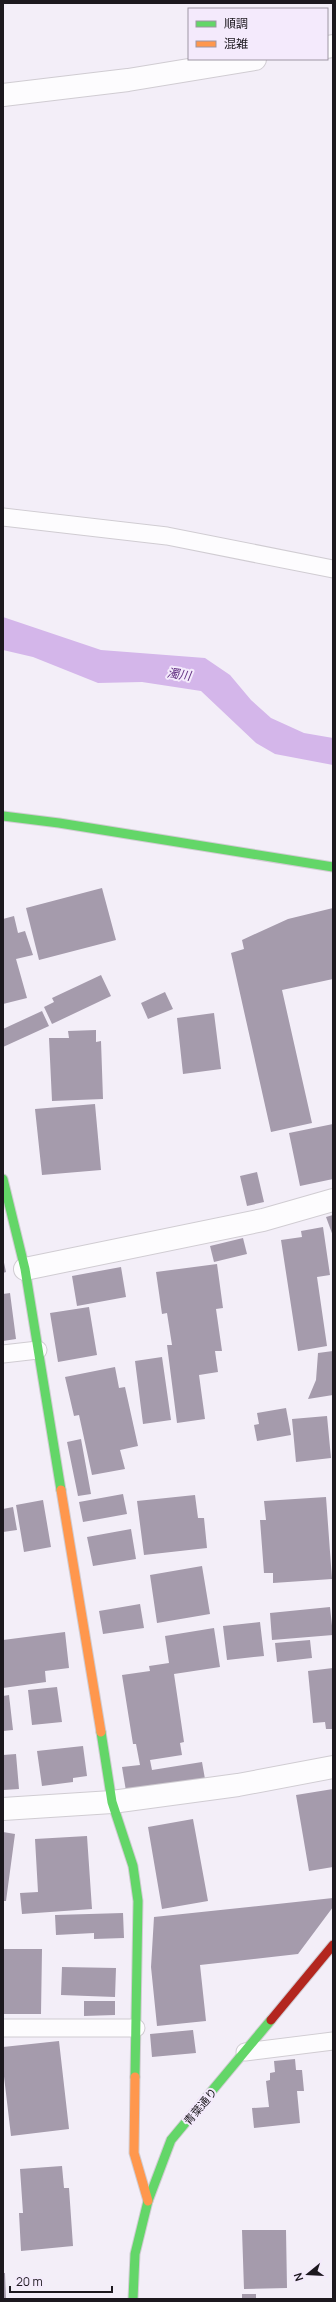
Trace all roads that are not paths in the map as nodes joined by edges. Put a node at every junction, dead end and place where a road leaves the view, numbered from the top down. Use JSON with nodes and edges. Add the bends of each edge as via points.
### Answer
{"nodes":[{"id":1,"x":249,"y":60,"type":"edge"},
{"id":2,"x":3,"y":95,"type":"edge"},
{"id":3,"x":3,"y":517,"type":"edge"},
{"id":4,"x":333,"y":569,"type":"edge"},
{"id":5,"x":3,"y":816,"type":"edge"},
{"id":6,"x":333,"y":867,"type":"edge"},
{"id":7,"x":3,"y":1179,"type":"edge"},
{"id":8,"x":333,"y":1200,"type":"edge"},
{"id":9,"x":25,"y":1269,"type":"junction"},
{"id":10,"x":38,"y":1350,"type":"junction"},
{"id":11,"x":3,"y":1354,"type":"edge"},
{"id":12,"x":333,"y":1767,"type":"edge"},
{"id":13,"x":112,"y":1802,"type":"junction"},
{"id":14,"x":3,"y":1809,"type":"edge"},
{"id":15,"x":333,"y":1945,"type":"edge"},
{"id":16,"x":3,"y":2028,"type":"edge"},
{"id":17,"x":136,"y":2028,"type":"junction"},
{"id":18,"x":333,"y":2041,"type":"edge"},
{"id":19,"x":245,"y":2052,"type":"junction"},
{"id":20,"x":148,"y":2201,"type":"junction"},
{"id":21,"x":133,"y":2299,"type":"edge"}],
"edges":[{"from":1,"to":2,"type":"street","via":[[128,80]]},
{"from":3,"to":4,"type":"lane","via":[[167,536]]},
{"from":5,"to":6,"type":"street"},
{"from":7,"to":9,"type":"street"},
{"from":8,"to":9,"type":"street","via":[[263,1220]]},
{"from":9,"to":10,"type":"street"},
{"from":10,"to":11,"type":"lane"},
{"from":10,"to":13,"type":"street"},
{"from":12,"to":13,"type":"street","via":[[238,1785]]},
{"from":13,"to":14,"type":"street"},
{"from":13,"to":17,"type":"street","via":[[134,1866],[138,1900]]},
{"from":15,"to":19,"type":"street","name":"青葉通り"},
{"from":16,"to":17,"type":"lane"},
{"from":17,"to":20,"type":"street","via":[[134,2153]]},
{"from":18,"to":19,"type":"lane"},
{"from":19,"to":20,"type":"street","name":"青葉通り","via":[[171,2140]]},
{"from":20,"to":21,"type":"street","name":"青葉通り","via":[[135,2254]]}]}
